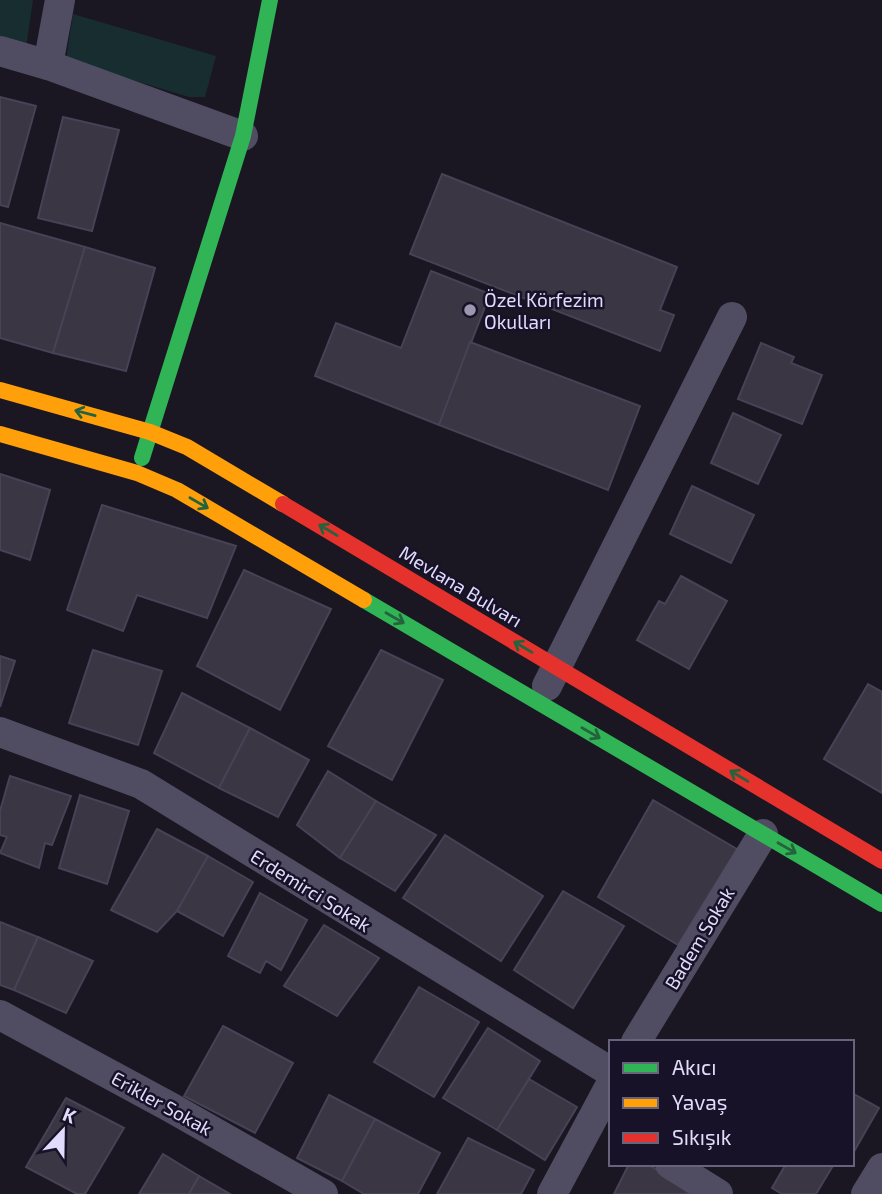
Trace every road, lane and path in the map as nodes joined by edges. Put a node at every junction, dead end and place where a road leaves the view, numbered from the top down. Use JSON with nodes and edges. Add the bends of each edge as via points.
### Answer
{"nodes":[{"id":1,"x":60,"y":0,"type":"edge"},
{"id":2,"x":270,"y":0,"type":"edge"},
{"id":3,"x":0,"y":51,"type":"edge"},
{"id":4,"x":48,"y":65,"type":"junction"},
{"id":5,"x":243,"y":136,"type":"junction"},
{"id":6,"x":732,"y":317,"type":"dead end"},
{"id":7,"x":0,"y":390,"type":"edge"},
{"id":8,"x":150,"y":432,"type":"junction"},
{"id":9,"x":0,"y":433,"type":"edge"},
{"id":10,"x":137,"y":473,"type":"junction"},
{"id":11,"x":557,"y":667,"type":"junction"},
{"id":12,"x":539,"y":702,"type":"junction"},
{"id":13,"x":0,"y":732,"type":"edge"},
{"id":14,"x":763,"y":834,"type":"junction"},
{"id":15,"x":882,"y":861,"type":"edge"},
{"id":16,"x":882,"y":904,"type":"edge"},
{"id":17,"x":0,"y":1015,"type":"edge"},
{"id":18,"x":637,"y":1040,"type":"edge"},
{"id":19,"x":609,"y":1071,"type":"edge"},
{"id":20,"x":609,"y":1094,"type":"edge"},
{"id":21,"x":603,"y":1122,"type":"edge"},
{"id":22,"x":673,"y":1166,"type":"edge"},
{"id":23,"x":882,"y":1168,"type":"edge"},
{"id":24,"x":323,"y":1194,"type":"edge"},
{"id":25,"x":552,"y":1194,"type":"edge"},
{"id":26,"x":718,"y":1194,"type":"edge"},
{"id":27,"x":866,"y":1194,"type":"edge"}],
"edges":[{"from":1,"to":4,"type":"street"},
{"from":2,"to":5,"type":"street"},
{"from":3,"to":4,"type":"street"},
{"from":4,"to":5,"type":"street"},
{"from":5,"to":8,"type":"street"},
{"from":6,"to":11,"type":"street"},
{"from":8,"to":7,"type":"street","name":"Mevlana Bulvarı","one_way":true},
{"from":8,"to":10,"type":"street"},
{"from":11,"to":8,"type":"street","name":"Mevlana Bulvarı","one_way":true,"via":[[187,447]]},
{"from":9,"to":10,"type":"street"},
{"from":10,"to":12,"type":"street","one_way":true,"via":[[177,490]]},
{"from":11,"to":12,"type":"street"},
{"from":15,"to":11,"type":"street","name":"Mevlana Bulvarı","one_way":true},
{"from":12,"to":14,"type":"street","one_way":true},
{"from":13,"to":19,"type":"street","name":"Erdemirci Sokak","via":[[141,784]]},
{"from":14,"to":16,"type":"street","one_way":true},
{"from":14,"to":18,"type":"street","name":"Badem Sokak"},
{"from":17,"to":24,"type":"street","name":"Erikler Sokak"},
{"from":20,"to":21,"type":"street"},
{"from":21,"to":25,"type":"street"},
{"from":22,"to":26,"type":"street"},
{"from":23,"to":27,"type":"street"}]}
